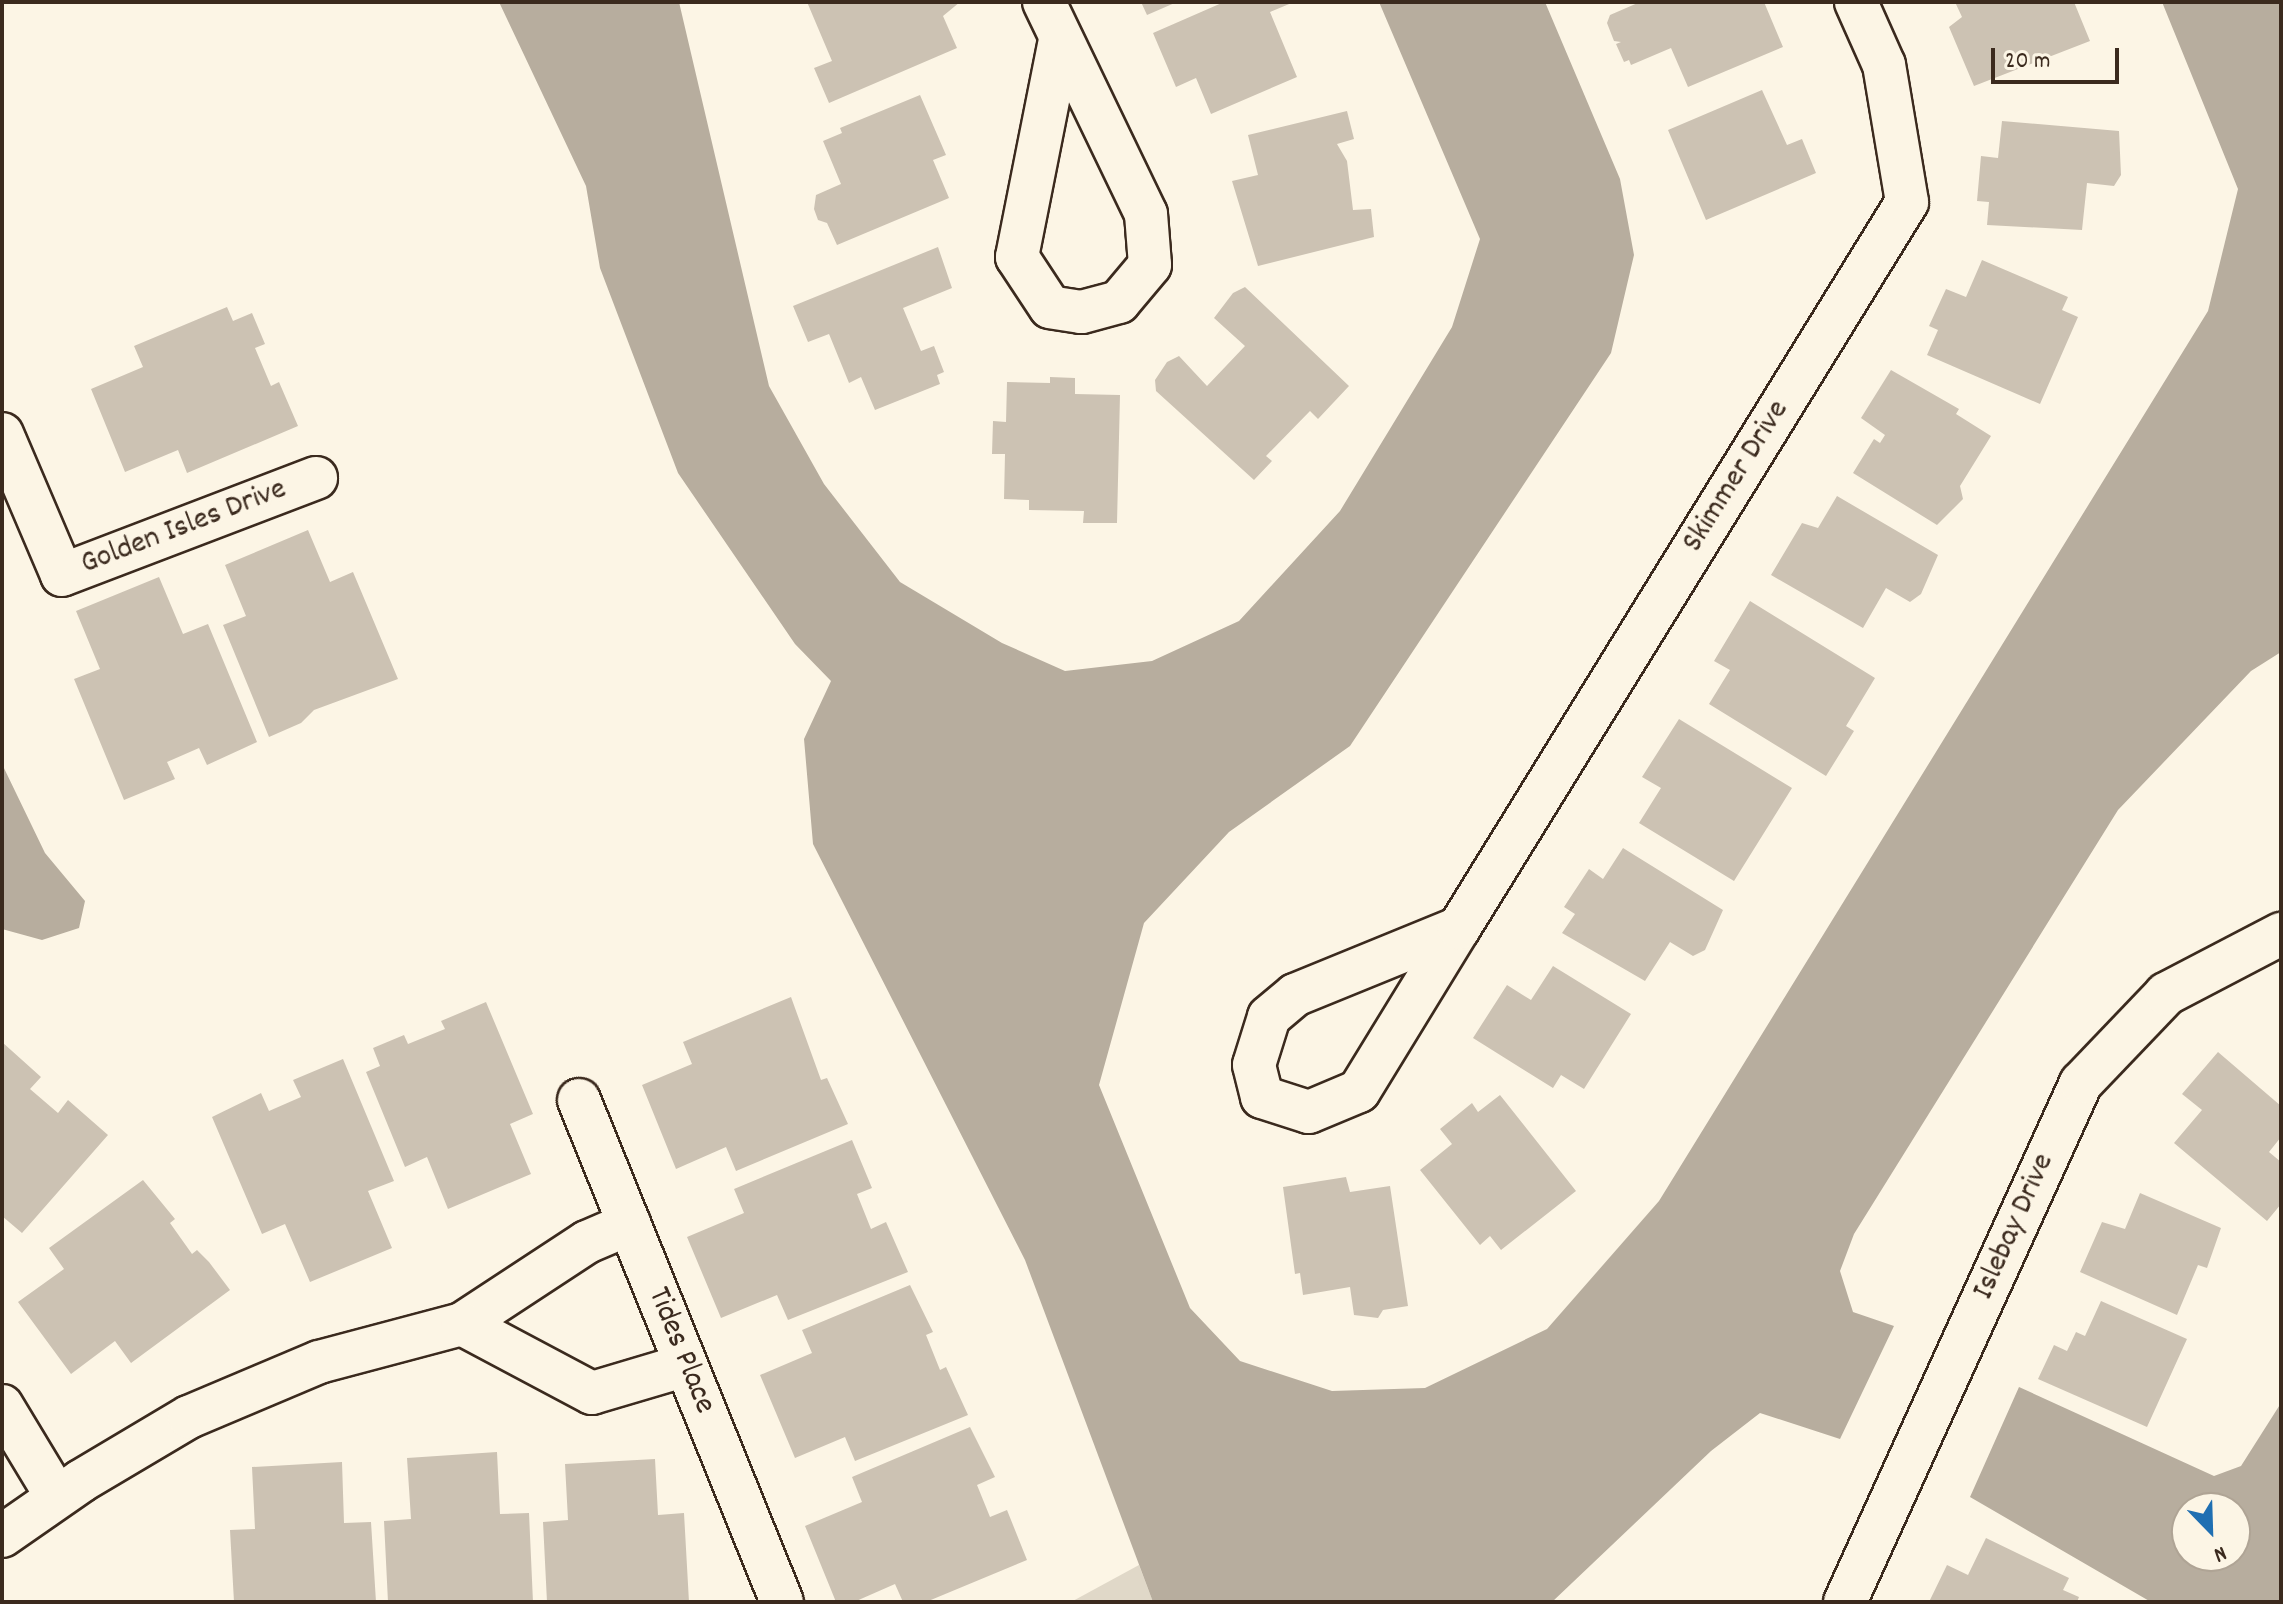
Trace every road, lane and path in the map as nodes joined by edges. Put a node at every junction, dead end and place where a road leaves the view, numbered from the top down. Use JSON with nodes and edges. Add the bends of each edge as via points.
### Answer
{"nodes":[{"id":1,"x":1044,"y":2,"type":"edge"},
{"id":2,"x":1856,"y":2,"type":"edge"},
{"id":3,"x":1060,"y":40,"type":"junction"},
{"id":4,"x":2,"y":434,"type":"edge"},
{"id":5,"x":316,"y":478,"type":"dead end"},
{"id":6,"x":1459,"y":928,"type":"junction"},
{"id":7,"x":2281,"y":934,"type":"edge"},
{"id":8,"x":579,"y":1100,"type":"dead end"},
{"id":9,"x":629,"y":1224,"type":"junction"},
{"id":10,"x":462,"y":1324,"type":"junction"},
{"id":11,"x":686,"y":1365,"type":"junction"},
{"id":12,"x":2,"y":1406,"type":"edge"},
{"id":13,"x":57,"y":1497,"type":"junction"},
{"id":14,"x":2,"y":1536,"type":"edge"},
{"id":15,"x":782,"y":1602,"type":"edge"},
{"id":16,"x":1845,"y":1602,"type":"edge"}],
"edges":[{"from":1,"to":3,"type":"street"},
{"from":2,"to":6,"type":"street","name":"Skimmer Drive","via":[[1884,65],[1907,202]]},
{"from":3,"to":3,"type":"street","via":[[1017,257],[1050,307],[1081,312],[1119,302],[1150,265],[1146,214]]},
{"from":4,"to":5,"type":"street","name":"Golden Isles Drive","via":[[62,575]]},
{"from":6,"to":6,"type":"street","name":"Skimmer Drive","via":[[1295,995],[1269,1017],[1254,1065],[1262,1097],[1309,1112],[1359,1091]]},
{"from":7,"to":16,"type":"street","name":"Islebay Drive","via":[[2166,994],[2081,1083]]},
{"from":8,"to":9,"type":"street","name":"Tides Place"},
{"from":9,"to":10,"type":"street","via":[[587,1242]]},
{"from":9,"to":11,"type":"street","name":"Tides Place"},
{"from":10,"to":11,"type":"street","via":[[592,1393]]},
{"from":10,"to":13,"type":"street","via":[[319,1362],[189,1417]]},
{"from":11,"to":15,"type":"street","name":"Tides Place"},
{"from":12,"to":13,"type":"street"},
{"from":13,"to":14,"type":"street"}]}
